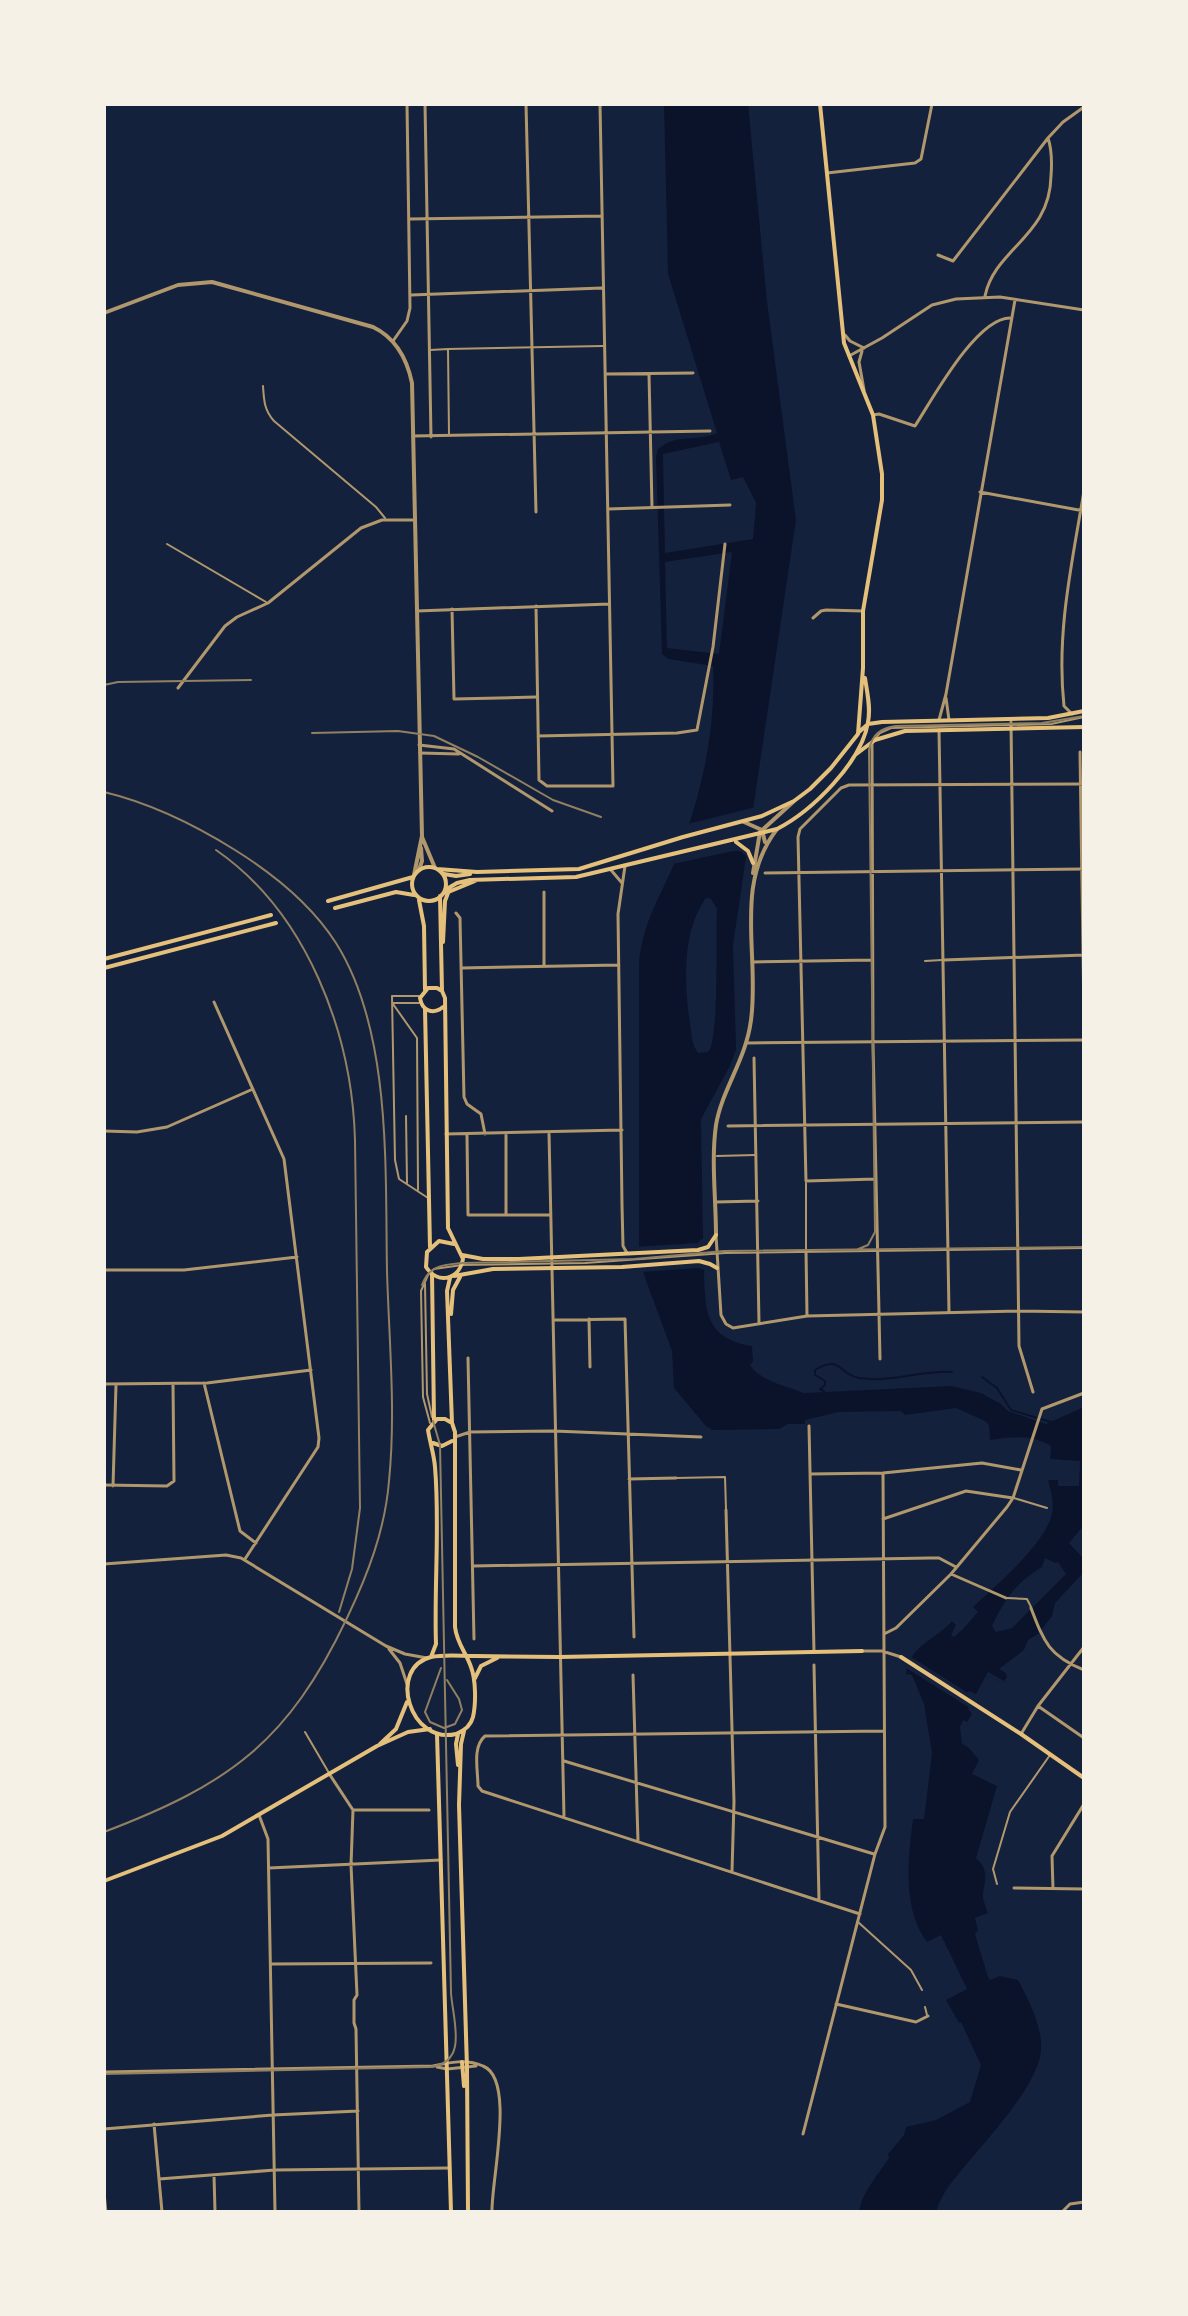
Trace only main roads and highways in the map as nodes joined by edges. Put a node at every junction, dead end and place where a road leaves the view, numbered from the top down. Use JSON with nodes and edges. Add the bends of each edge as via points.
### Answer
{"nodes":[{"id":1,"x":820,"y":104,"type":"edge"},
{"id":2,"x":863,"y":668,"type":"junction"},
{"id":3,"x":1084,"y":714,"type":"edge"},
{"id":4,"x":868,"y":724,"type":"junction"},
{"id":5,"x":1009,"y":724,"type":"junction"},
{"id":6,"x":1084,"y":727,"type":"edge"},
{"id":7,"x":858,"y":734,"type":"junction"},
{"id":8,"x":853,"y":757,"type":"junction"},
{"id":9,"x":734,"y":841,"type":"junction"},
{"id":10,"x":753,"y":863,"type":"road end"},
{"id":11,"x":436,"y":868,"type":"junction"},
{"id":12,"x":477,"y":872,"type":"junction"},
{"id":13,"x":442,"y":874,"type":"junction"},
{"id":14,"x":414,"y":876,"type":"junction"},
{"id":15,"x":444,"y":893,"type":"junction"},
{"id":16,"x":418,"y":897,"type":"junction"},
{"id":17,"x":328,"y":901,"type":"dead end"},
{"id":18,"x":335,"y":908,"type":"dead end"},
{"id":19,"x":271,"y":915,"type":"dead end"},
{"id":20,"x":276,"y":923,"type":"dead end"},
{"id":21,"x":104,"y":959,"type":"edge"},
{"id":22,"x":104,"y":968,"type":"edge"},
{"id":23,"x":425,"y":990,"type":"junction"},
{"id":24,"x":442,"y":991,"type":"junction"},
{"id":25,"x":444,"y":1005,"type":"junction"},
{"id":26,"x":423,"y":1006,"type":"junction"},
{"id":27,"x":716,"y":1235,"type":"road end"},
{"id":28,"x":454,"y":1244,"type":"junction"},
{"id":29,"x":430,"y":1247,"type":"junction"},
{"id":30,"x":462,"y":1255,"type":"junction"},
{"id":31,"x":699,"y":1258,"type":"junction"},
{"id":32,"x":633,"y":1259,"type":"junction"},
{"id":33,"x":551,"y":1263,"type":"junction"},
{"id":34,"x":717,"y":1268,"type":"road end"},
{"id":35,"x":431,"y":1273,"type":"junction"},
{"id":36,"x":464,"y":1274,"type":"junction"},
{"id":37,"x":451,"y":1277,"type":"junction"},
{"id":38,"x":450,"y":1328,"type":"junction"},
{"id":39,"x":433,"y":1422,"type":"junction"},
{"id":40,"x":453,"y":1426,"type":"junction"},
{"id":41,"x":454,"y":1437,"type":"junction"},
{"id":42,"x":433,"y":1443,"type":"junction"},
{"id":43,"x":862,"y":1651,"type":"road end"},
{"id":44,"x":465,"y":1656,"type":"junction"},
{"id":45,"x":499,"y":1657,"type":"junction"},
{"id":46,"x":901,"y":1657,"type":"road end"},
{"id":47,"x":429,"y":1658,"type":"junction"},
{"id":48,"x":473,"y":1682,"type":"junction"},
{"id":49,"x":408,"y":1700,"type":"junction"},
{"id":50,"x":430,"y":1729,"type":"junction"},
{"id":51,"x":465,"y":1729,"type":"junction"},
{"id":52,"x":459,"y":1733,"type":"junction"},
{"id":53,"x":437,"y":1734,"type":"junction"},
{"id":54,"x":377,"y":1746,"type":"junction"},
{"id":55,"x":1084,"y":1778,"type":"edge"},
{"id":56,"x":459,"y":1779,"type":"junction"},
{"id":57,"x":104,"y":1881,"type":"edge"},
{"id":58,"x":451,"y":2212,"type":"edge"},
{"id":59,"x":468,"y":2212,"type":"edge"}],
"edges":[{"from":1,"to":2,"type":"main road","via":[[843,332],[873,415],[883,490],[863,611]]},
{"from":2,"to":4,"type":"main road"},
{"from":2,"to":7,"type":"main road"},
{"from":3,"to":5,"type":"main road"},
{"from":4,"to":5,"type":"main road","via":[[987,719]]},
{"from":4,"to":7,"type":"main road"},
{"from":4,"to":8,"type":"main road"},
{"from":5,"to":6,"type":"main road"},
{"from":5,"to":8,"type":"main road","via":[[897,732]]},
{"from":7,"to":12,"type":"main road","via":[[794,801],[754,821],[579,869]]},
{"from":8,"to":9,"type":"main road","via":[[806,812],[777,829]]},
{"from":9,"to":10,"type":"main road"},
{"from":9,"to":15,"type":"main road","via":[[576,877],[477,880]]},
{"from":11,"to":12,"type":"main road"},
{"from":11,"to":13,"type":"main road"},
{"from":11,"to":14,"type":"main road","via":[[427,867]]},
{"from":12,"to":13,"type":"main road"},
{"from":13,"to":15,"type":"main road"},
{"from":14,"to":16,"type":"main road","via":[[412,887]]},
{"from":14,"to":17,"type":"main road"},
{"from":15,"to":16,"type":"main road","via":[[430,901]]},
{"from":15,"to":24,"type":"main road"},
{"from":16,"to":18,"type":"main road","via":[[396,892]]},
{"from":16,"to":23,"type":"main road"},
{"from":19,"to":21,"type":"main road"},
{"from":20,"to":22,"type":"main road"},
{"from":23,"to":24,"type":"main road"},
{"from":23,"to":26,"type":"main road"},
{"from":24,"to":25,"type":"main road"},
{"from":25,"to":26,"type":"main road","via":[[435,1012]]},
{"from":25,"to":28,"type":"main road","via":[[448,1228]]},
{"from":26,"to":29,"type":"main road"},
{"from":27,"to":31,"type":"main road"},
{"from":28,"to":29,"type":"main road","via":[[439,1241]]},
{"from":28,"to":30,"type":"main road"},
{"from":29,"to":35,"type":"main road","via":[[425,1262]]},
{"from":30,"to":33,"type":"main road"},
{"from":30,"to":37,"type":"main road","via":[[462,1265]]},
{"from":31,"to":32,"type":"main road"},
{"from":31,"to":32,"type":"main road"},
{"from":31,"to":34,"type":"main road"},
{"from":32,"to":33,"type":"main road"},
{"from":32,"to":33,"type":"main road"},
{"from":33,"to":36,"type":"main road"},
{"from":35,"to":37,"type":"main road"},
{"from":35,"to":39,"type":"main road"},
{"from":36,"to":37,"type":"main road"},
{"from":36,"to":38,"type":"main road","via":[[453,1290]]},
{"from":37,"to":38,"type":"main road"},
{"from":38,"to":40,"type":"main road"},
{"from":39,"to":40,"type":"main road","via":[[443,1419]]},
{"from":39,"to":42,"type":"main road","via":[[428,1436]]},
{"from":40,"to":41,"type":"main road"},
{"from":41,"to":42,"type":"main road","via":[[445,1445]]},
{"from":41,"to":44,"type":"main road","via":[[455,1627]]},
{"from":42,"to":47,"type":"main road","via":[[436,1644]]},
{"from":43,"to":45,"type":"main road"},
{"from":44,"to":45,"type":"main road"},
{"from":44,"to":47,"type":"main road"},
{"from":44,"to":48,"type":"main road"},
{"from":45,"to":48,"type":"main road","via":[[481,1666]]},
{"from":46,"to":55,"type":"main road"},
{"from":47,"to":49,"type":"main road","via":[[415,1668]]},
{"from":48,"to":51,"type":"main road","via":[[473,1715]]},
{"from":49,"to":50,"type":"main road"},
{"from":49,"to":54,"type":"main road","via":[[396,1729]]},
{"from":50,"to":53,"type":"main road"},
{"from":50,"to":54,"type":"main road"},
{"from":51,"to":52,"type":"main road"},
{"from":51,"to":56,"type":"main road"},
{"from":52,"to":53,"type":"main road"},
{"from":52,"to":56,"type":"main road"},
{"from":53,"to":58,"type":"main road"},
{"from":54,"to":57,"type":"main road","via":[[193,1848]]},
{"from":56,"to":59,"type":"main road"}]}
